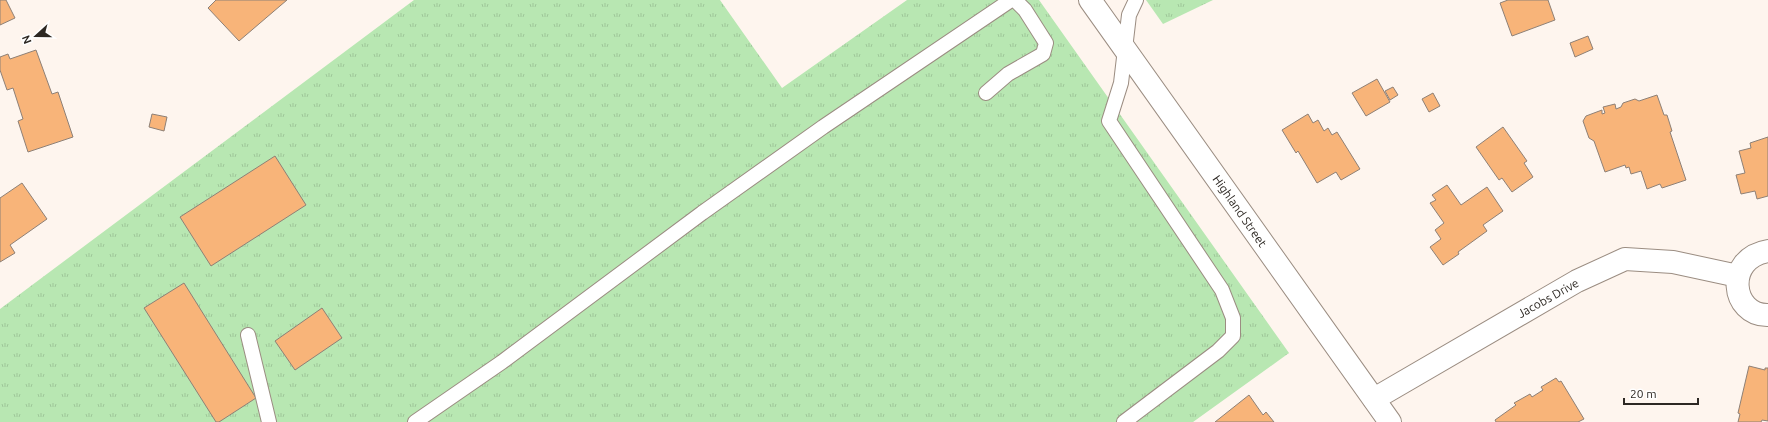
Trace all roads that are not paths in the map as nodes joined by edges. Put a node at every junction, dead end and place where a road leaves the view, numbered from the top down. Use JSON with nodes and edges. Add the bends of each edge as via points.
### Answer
{"nodes":[{"id":1,"x":1011,"y":0,"type":"edge"},
{"id":2,"x":1015,"y":0,"type":"edge"},
{"id":3,"x":1090,"y":0,"type":"edge"},
{"id":4,"x":1136,"y":0,"type":"edge"},
{"id":5,"x":1125,"y":50,"type":"junction"},
{"id":6,"x":986,"y":94,"type":"dead end"},
{"id":7,"x":1768,"y":251,"type":"edge"},
{"id":8,"x":1738,"y":276,"type":"junction"},
{"id":9,"x":1768,"y":315,"type":"edge"},
{"id":10,"x":248,"y":335,"type":"dead end"},
{"id":11,"x":1374,"y":399,"type":"junction"},
{"id":12,"x":269,"y":422,"type":"edge"},
{"id":13,"x":415,"y":422,"type":"edge"},
{"id":14,"x":1124,"y":422,"type":"edge"},
{"id":15,"x":1390,"y":422,"type":"edge"}],
"edges":[{"from":1,"to":13,"type":"lane","via":[[823,127],[702,213],[502,362]]},
{"from":2,"to":6,"type":"lane","via":[[1025,10],[1046,43],[1043,54],[1008,74]]},
{"from":3,"to":5,"type":"street","name":"Highland Street"},
{"from":4,"to":5,"type":"lane","via":[[1129,15]]},
{"from":5,"to":11,"type":"street","name":"Highland Street"},
{"from":5,"to":14,"type":"lane","via":[[1121,83],[1109,121],[1222,290],[1233,318],[1233,336],[1218,351]]},
{"from":7,"to":8,"type":"street","via":[[1758,252],[1749,258]]},
{"from":8,"to":9,"type":"street","via":[[1737,286],[1746,306],[1754,312]]},
{"from":8,"to":11,"type":"street","name":"Jacobs Drive","via":[[1673,262],[1625,259],[1577,281]]},
{"from":10,"to":12,"type":"lane"},
{"from":11,"to":15,"type":"street","name":"Highland Street"}]}
